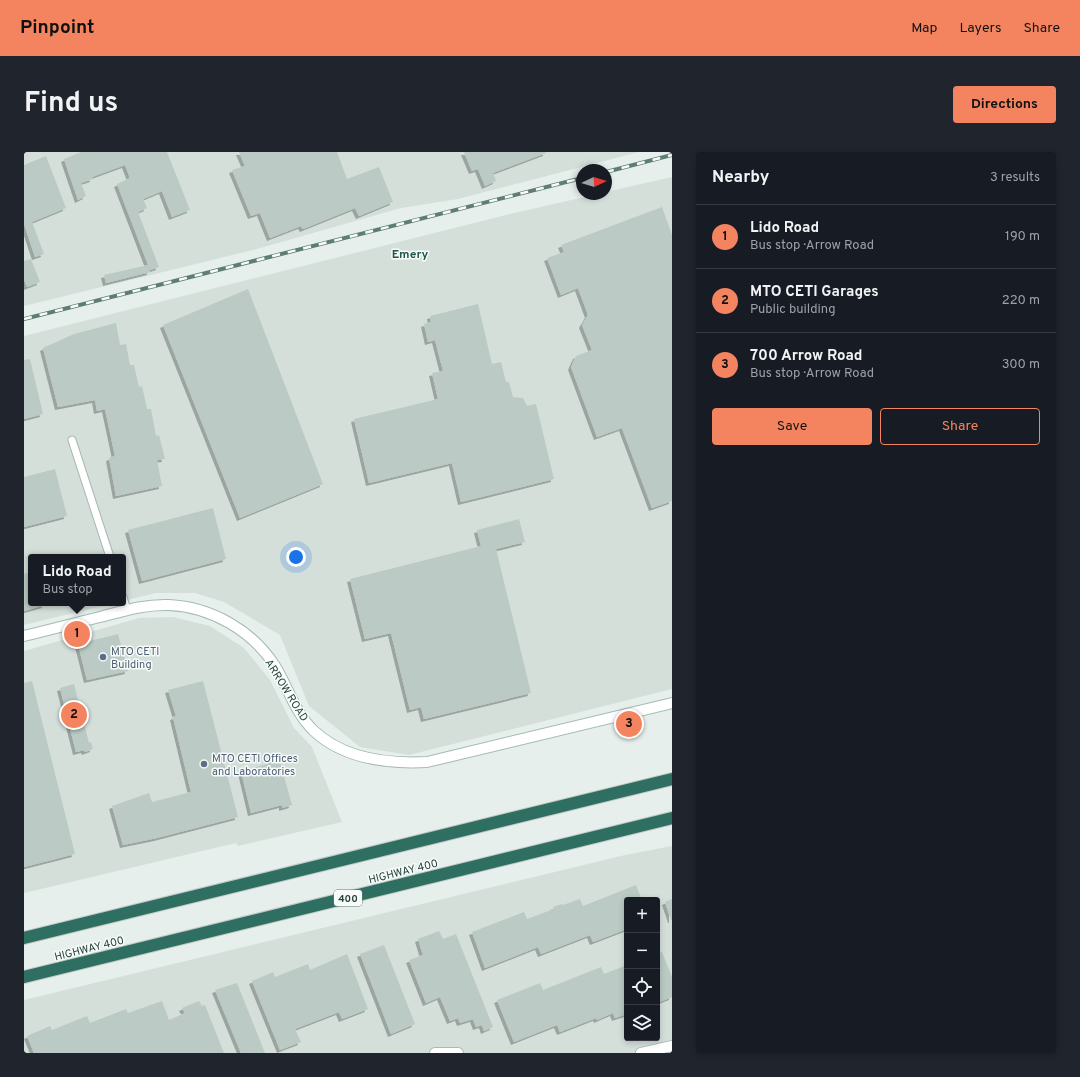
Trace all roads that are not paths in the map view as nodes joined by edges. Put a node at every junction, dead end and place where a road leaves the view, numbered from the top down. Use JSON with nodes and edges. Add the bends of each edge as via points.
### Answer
{"nodes":[{"id":1,"x":72,"y":440,"type":"dead end"},
{"id":2,"x":109,"y":554,"type":"edge"},
{"id":3,"x":126,"y":606,"type":"edge"},
{"id":4,"x":127,"y":610,"type":"junction"},
{"id":5,"x":24,"y":636,"type":"edge"},
{"id":6,"x":672,"y":703,"type":"edge"},
{"id":7,"x":672,"y":779,"type":"edge"},
{"id":8,"x":672,"y":818,"type":"edge"},
{"id":9,"x":24,"y":938,"type":"edge"},
{"id":10,"x":24,"y":977,"type":"edge"},
{"id":11,"x":672,"y":1046,"type":"edge"},
{"id":12,"x":435,"y":1053,"type":"edge"},
{"id":13,"x":458,"y":1053,"type":"edge"},
{"id":14,"x":641,"y":1053,"type":"edge"}],
"edges":[{"from":1,"to":2,"type":"street"},
{"from":3,"to":4,"type":"street"},
{"from":4,"to":5,"type":"street","name":"ARROW ROAD"},
{"from":4,"to":6,"type":"street","name":"ARROW ROAD","via":[[168,605],[216,615],[232,624],[246,635],[274,666],[303,719],[314,731],[333,744],[365,758],[407,763],[427,762]]},
{"from":7,"to":9,"type":"highway"},
{"from":8,"to":10,"type":"highway","name":"HIGHWAY 400","number":"400"},
{"from":11,"to":14,"type":"street"},
{"from":12,"to":13,"type":"street"}]}
